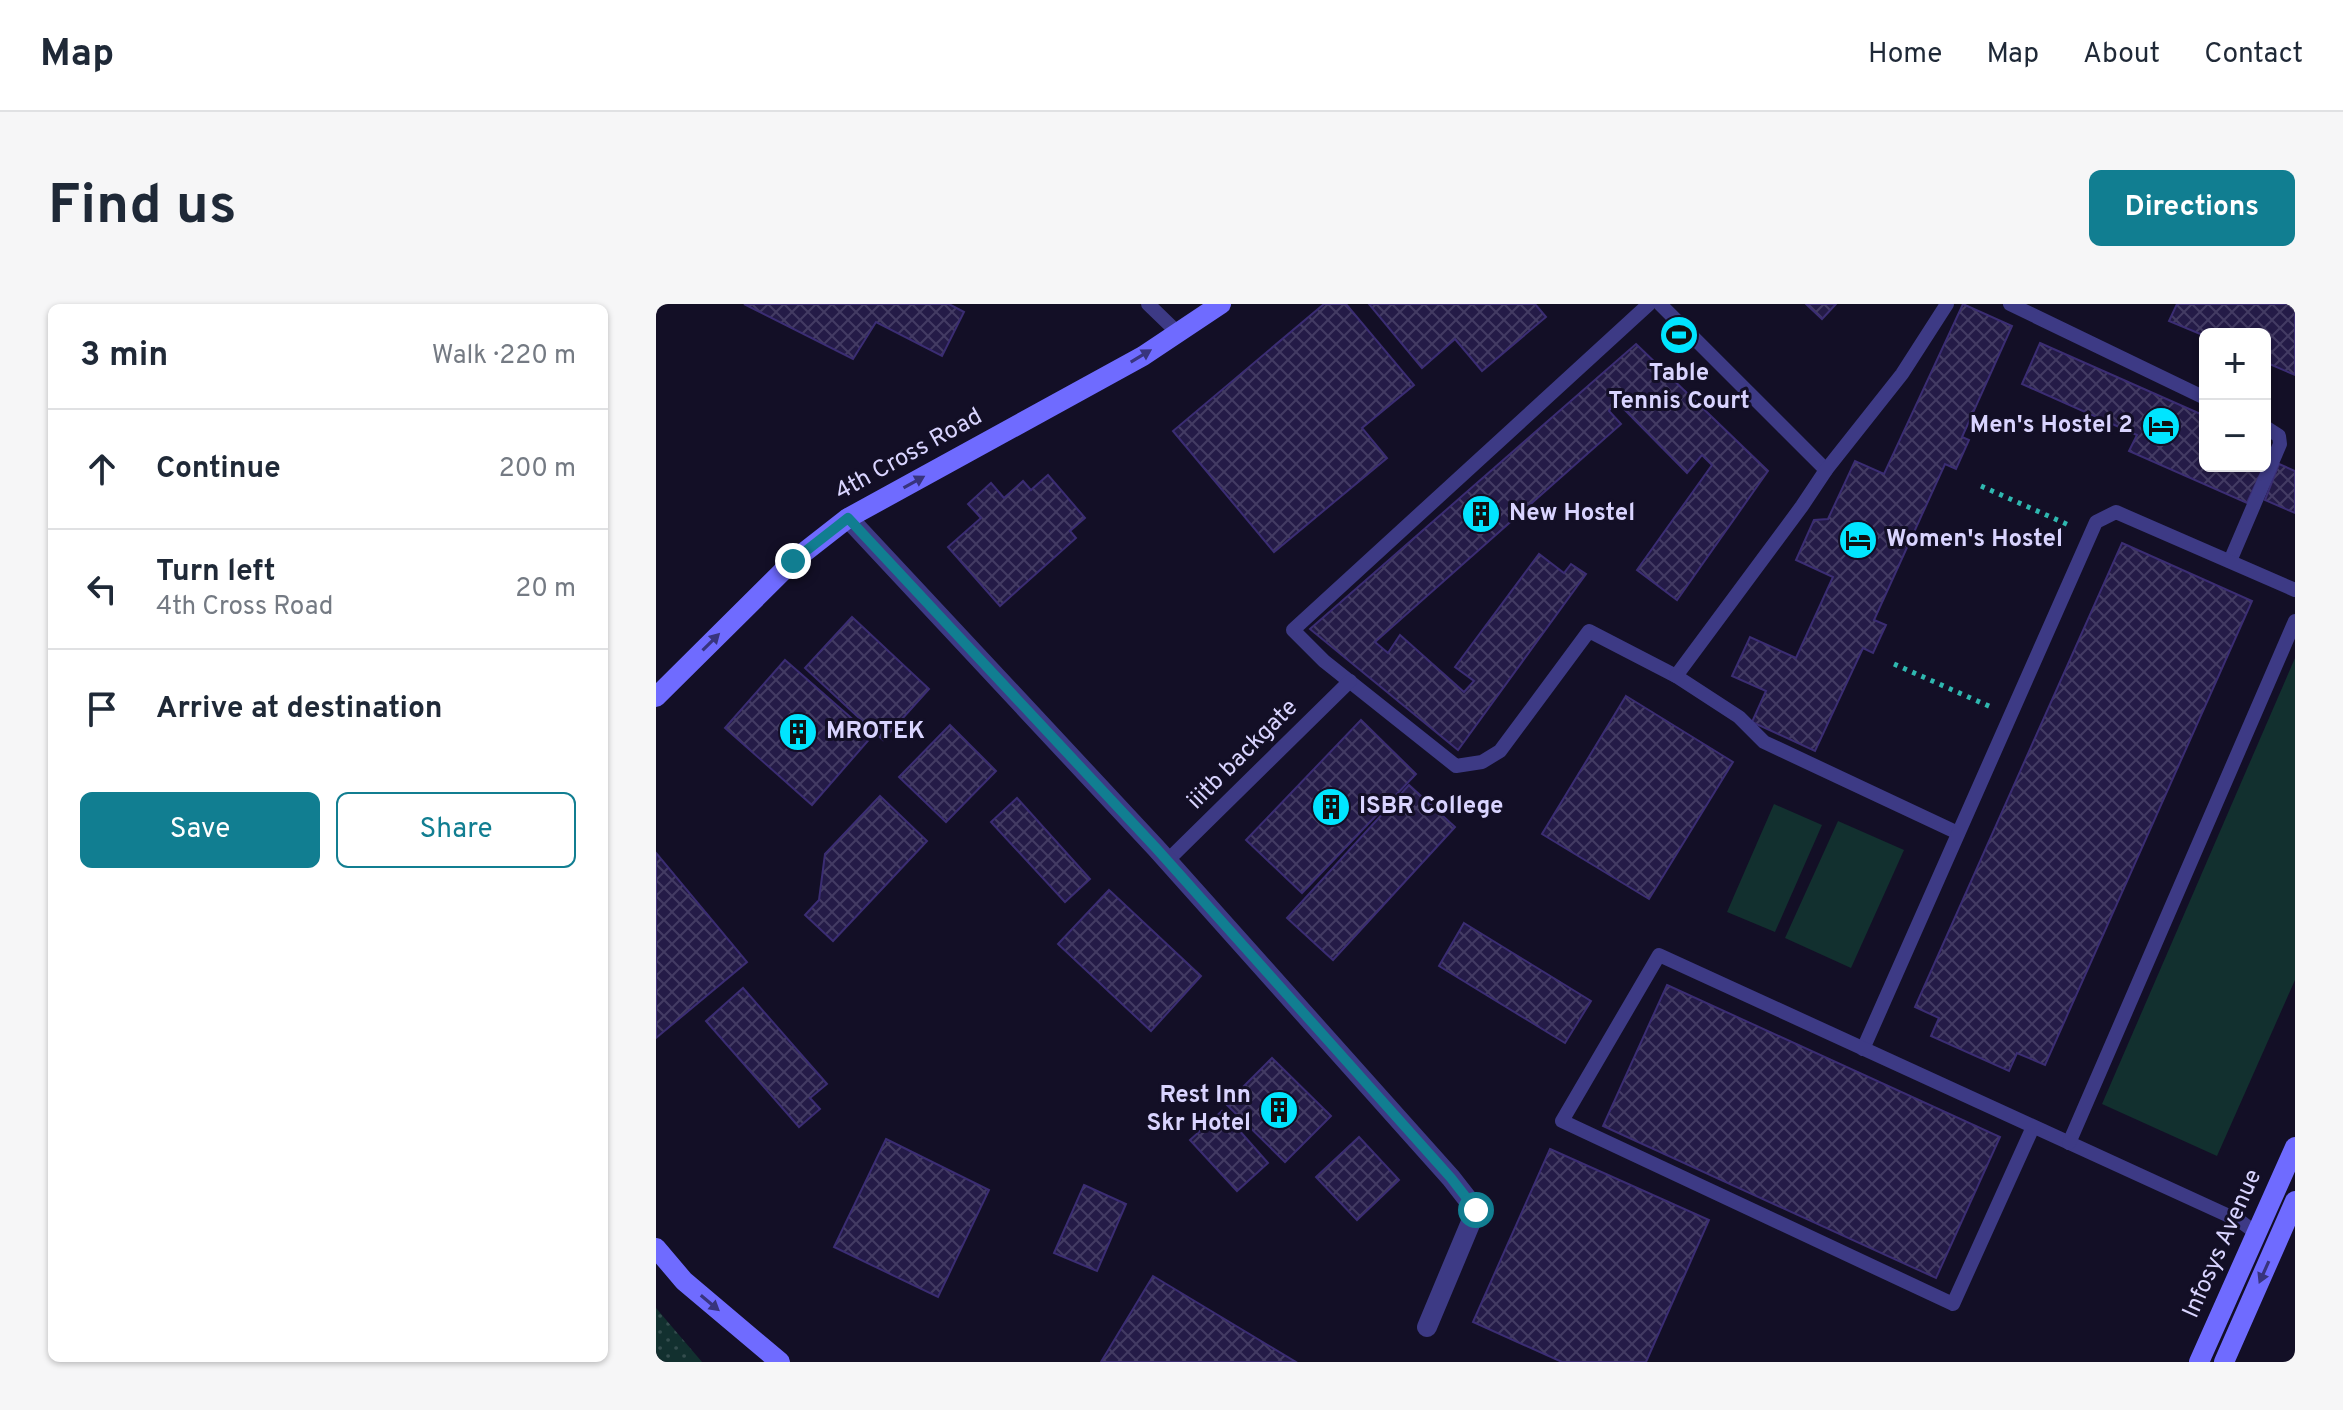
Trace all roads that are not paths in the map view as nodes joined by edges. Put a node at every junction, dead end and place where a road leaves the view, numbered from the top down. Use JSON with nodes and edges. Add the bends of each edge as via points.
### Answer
{"nodes":[{"id":1,"x":1148,"y":304,"type":"edge"},
{"id":2,"x":1221,"y":304,"type":"edge"},
{"id":3,"x":1649,"y":304,"type":"edge"},
{"id":4,"x":1660,"y":304,"type":"edge"},
{"id":5,"x":1947,"y":304,"type":"edge"},
{"id":6,"x":2010,"y":304,"type":"edge"},
{"id":7,"x":1178,"y":333,"type":"junction"},
{"id":8,"x":2199,"y":395,"type":"edge"},
{"id":9,"x":2271,"y":431,"type":"edge"},
{"id":10,"x":2271,"y":465,"type":"edge"},
{"id":11,"x":1826,"y":470,"type":"junction"},
{"id":12,"x":2268,"y":472,"type":"edge"},
{"id":13,"x":848,"y":518,"type":"junction"},
{"id":14,"x":2230,"y":561,"type":"junction"},
{"id":15,"x":2295,"y":590,"type":"edge"},
{"id":16,"x":2295,"y":621,"type":"edge"},
{"id":17,"x":1676,"y":676,"type":"junction"},
{"id":18,"x":1350,"y":681,"type":"junction"},
{"id":19,"x":656,"y":697,"type":"edge"},
{"id":20,"x":1958,"y":833,"type":"junction"},
{"id":21,"x":1167,"y":861,"type":"junction"},
{"id":22,"x":1863,"y":1049,"type":"junction"},
{"id":23,"x":2033,"y":1127,"type":"junction"},
{"id":24,"x":2069,"y":1143,"type":"junction"},
{"id":25,"x":2295,"y":1147,"type":"edge"},
{"id":26,"x":2295,"y":1201,"type":"edge"},
{"id":27,"x":2256,"y":1233,"type":"junction"},
{"id":28,"x":656,"y":1248,"type":"edge"},
{"id":29,"x":1427,"y":1327,"type":"dead end"},
{"id":30,"x":780,"y":1362,"type":"edge"},
{"id":31,"x":2199,"y":1362,"type":"edge"},
{"id":32,"x":2224,"y":1362,"type":"edge"}],
"edges":[{"from":1,"to":7,"type":"lane"},
{"from":2,"to":7,"type":"street","name":"4th Cross Road"},
{"from":3,"to":18,"type":"lane","via":[[1293,630]]},
{"from":4,"to":11,"type":"lane"},
{"from":5,"to":11,"type":"lane","via":[[1902,374]]},
{"from":6,"to":8,"type":"lane"},
{"from":13,"to":7,"type":"street","name":"4th Cross Road","one_way":true},
{"from":9,"to":10,"type":"lane","via":[[2280,444]]},
{"from":11,"to":17,"type":"lane"},
{"from":12,"to":14,"type":"lane"},
{"from":19,"to":13,"type":"street","name":"4th Cross Road","one_way":true,"via":[[793,561]]},
{"from":13,"to":21,"type":"street"},
{"from":14,"to":15,"type":"lane"},
{"from":14,"to":20,"type":"lane","via":[[2116,512],[2096,522]]},
{"from":16,"to":24,"type":"lane"},
{"from":17,"to":18,"type":"lane","via":[[1589,631],[1500,751],[1482,762],[1456,766]]},
{"from":17,"to":20,"type":"lane","via":[[1739,717],[1764,742]]},
{"from":18,"to":21,"type":"lane","name":"iiitb backgate"},
{"from":20,"to":22,"type":"lane"},
{"from":21,"to":29,"type":"street","via":[[1476,1210]]},
{"from":22,"to":23,"type":"lane"},
{"from":22,"to":23,"type":"lane","via":[[1659,955],[1562,1121],[1953,1304]]},
{"from":23,"to":24,"type":"lane"},
{"from":24,"to":27,"type":"lane"},
{"from":25,"to":27,"type":"street","name":"Infosys Avenue"},
{"from":26,"to":32,"type":"street","name":"Infosys Avenue","one_way":true},
{"from":27,"to":31,"type":"street","name":"Infosys Avenue"},
{"from":28,"to":30,"type":"street","one_way":true,"via":[[684,1281]]}]}
